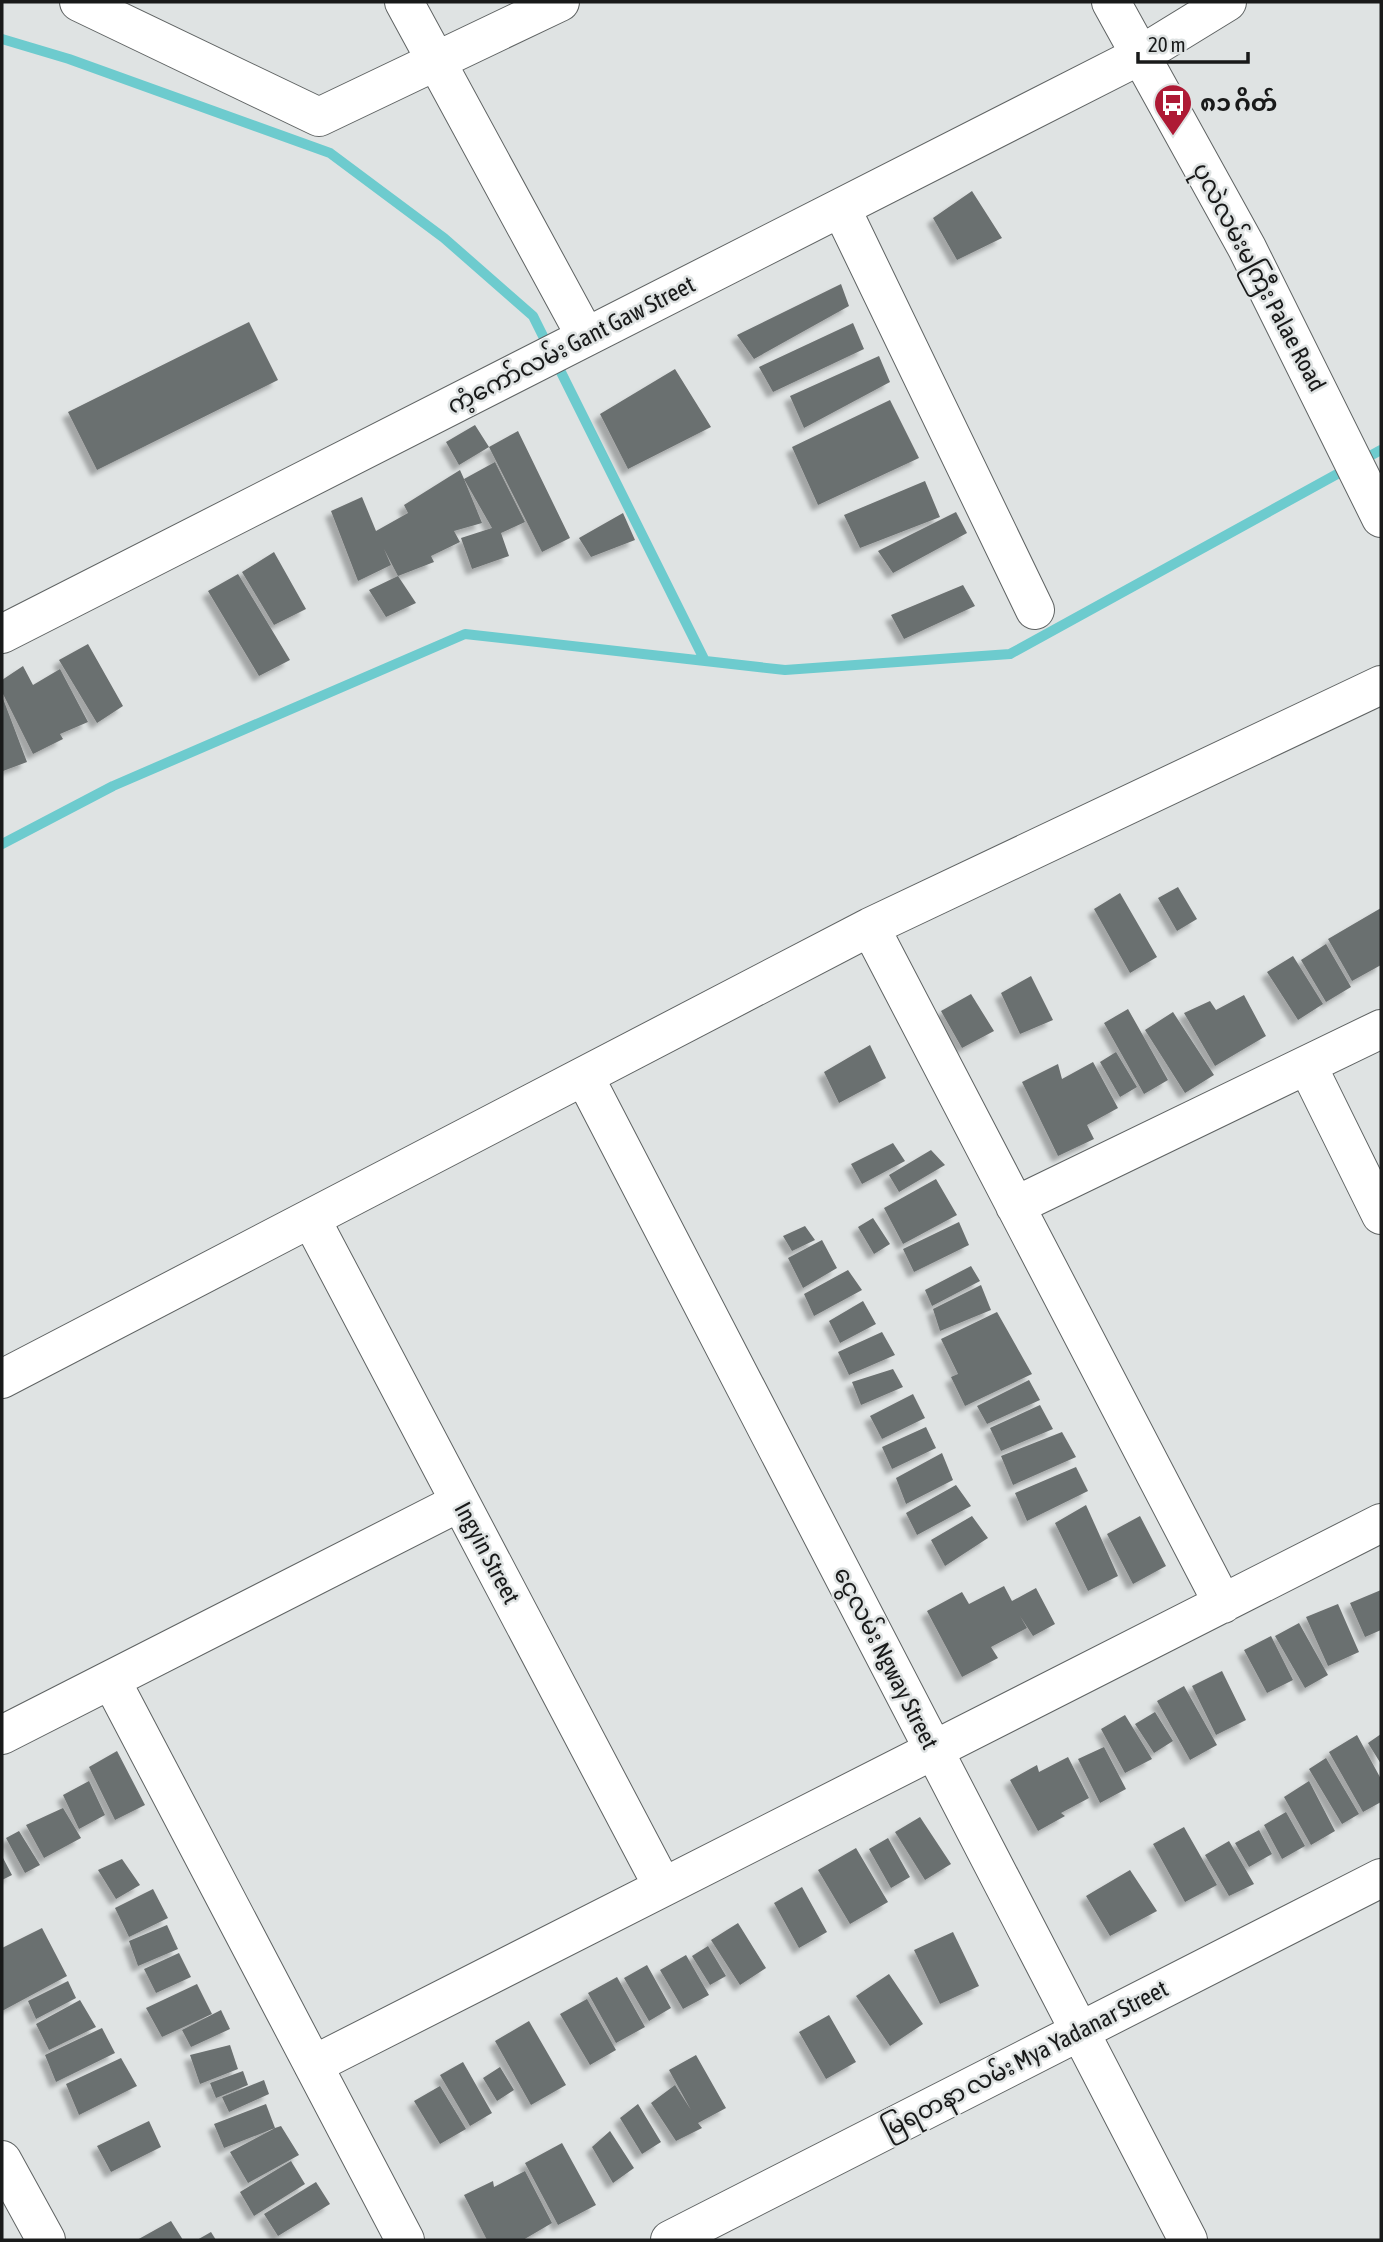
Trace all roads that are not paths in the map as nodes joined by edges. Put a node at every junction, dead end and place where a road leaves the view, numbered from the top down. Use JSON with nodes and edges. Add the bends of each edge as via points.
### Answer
{"nodes":[{"id":1,"x":79,"y":2,"type":"edge"},
{"id":2,"x":404,"y":2,"type":"edge"},
{"id":3,"x":561,"y":2,"type":"edge"},
{"id":4,"x":1111,"y":2,"type":"edge"},
{"id":5,"x":1227,"y":2,"type":"edge"},
{"id":6,"x":1139,"y":56,"type":"junction"},
{"id":7,"x":438,"y":62,"type":"junction"},
{"id":8,"x":841,"y":208,"type":"junction"},
{"id":9,"x":586,"y":337,"type":"junction"},
{"id":10,"x":1376,"y":505,"type":"edge"},
{"id":11,"x":1035,"y":610,"type":"dead end"},
{"id":12,"x":2,"y":634,"type":"edge"},
{"id":13,"x":1381,"y":685,"type":"edge"},
{"id":14,"x":870,"y":927,"type":"junction"},
{"id":15,"x":1381,"y":1029,"type":"edge"},
{"id":16,"x":1307,"y":1065,"type":"junction"},
{"id":17,"x":584,"y":1076,"type":"junction"},
{"id":18,"x":1015,"y":1206,"type":"junction"},
{"id":19,"x":1381,"y":1215,"type":"edge"},
{"id":20,"x":311,"y":1219,"type":"junction"},
{"id":21,"x":2,"y":1379,"type":"edge"},
{"id":22,"x":460,"y":1502,"type":"junction"},
{"id":23,"x":1381,"y":1524,"type":"edge"},
{"id":24,"x":1223,"y":1604,"type":"junction"},
{"id":25,"x":111,"y":1680,"type":"junction"},
{"id":26,"x":2,"y":1735,"type":"edge"},
{"id":27,"x":934,"y":1751,"type":"junction"},
{"id":28,"x":1381,"y":1878,"type":"edge"},
{"id":29,"x":663,"y":1887,"type":"junction"},
{"id":30,"x":1079,"y":2032,"type":"junction"},
{"id":31,"x":313,"y":2065,"type":"junction"},
{"id":32,"x":2,"y":2160,"type":"edge"},
{"id":33,"x":46,"y":2240,"type":"edge"},
{"id":34,"x":405,"y":2240,"type":"edge"},
{"id":35,"x":670,"y":2240,"type":"edge"},
{"id":36,"x":1188,"y":2240,"type":"edge"}],
"edges":[{"from":1,"to":7,"type":"street","via":[[320,117]]},
{"from":2,"to":7,"type":"street"},
{"from":3,"to":7,"type":"street"},
{"from":4,"to":6,"type":"street","name":"ပုလဲလမ်းမကြီး Palae Road"},
{"from":5,"to":6,"type":"street","name":"ကံ့ကော်လမ်း Gant Gaw Street"},
{"from":6,"to":8,"type":"street","name":"ကံ့ကော်လမ်း Gant Gaw Street"},
{"from":6,"to":10,"type":"street","name":"ပုလဲလမ်းမကြီး Palae Road","via":[[1247,248]]},
{"from":7,"to":9,"type":"street"},
{"from":8,"to":9,"type":"street","name":"ကံ့ကော်လမ်း Gant Gaw Street"},
{"from":8,"to":11,"type":"street"},
{"from":9,"to":12,"type":"street","name":"ကံ့ကော်လမ်း Gant Gaw Street"},
{"from":13,"to":14,"type":"street"},
{"from":14,"to":17,"type":"street"},
{"from":14,"to":18,"type":"street"},
{"from":15,"to":16,"type":"street"},
{"from":16,"to":18,"type":"street"},
{"from":16,"to":19,"type":"street"},
{"from":17,"to":20,"type":"street"},
{"from":17,"to":27,"type":"street","name":"ငွေလမ်း Ngway Street"},
{"from":18,"to":24,"type":"street"},
{"from":20,"to":21,"type":"street"},
{"from":20,"to":22,"type":"street","name":"Ingyin Street"},
{"from":22,"to":25,"type":"street"},
{"from":22,"to":29,"type":"street","name":"Ingyin Street"},
{"from":23,"to":24,"type":"street"},
{"from":24,"to":27,"type":"street"},
{"from":25,"to":26,"type":"street"},
{"from":25,"to":31,"type":"street"},
{"from":27,"to":29,"type":"street"},
{"from":27,"to":30,"type":"street","name":"ငွေလမ်း Ngway Street"},
{"from":28,"to":30,"type":"street","name":"မြရတနာ လမ်း Mya Yadanar Street"},
{"from":29,"to":31,"type":"street"},
{"from":30,"to":35,"type":"street","name":"မြရတနာ လမ်း Mya Yadanar Street"},
{"from":30,"to":36,"type":"street","name":"ငွေလမ်း Ngway Street"},
{"from":31,"to":34,"type":"street"},
{"from":32,"to":33,"type":"street"}]}
